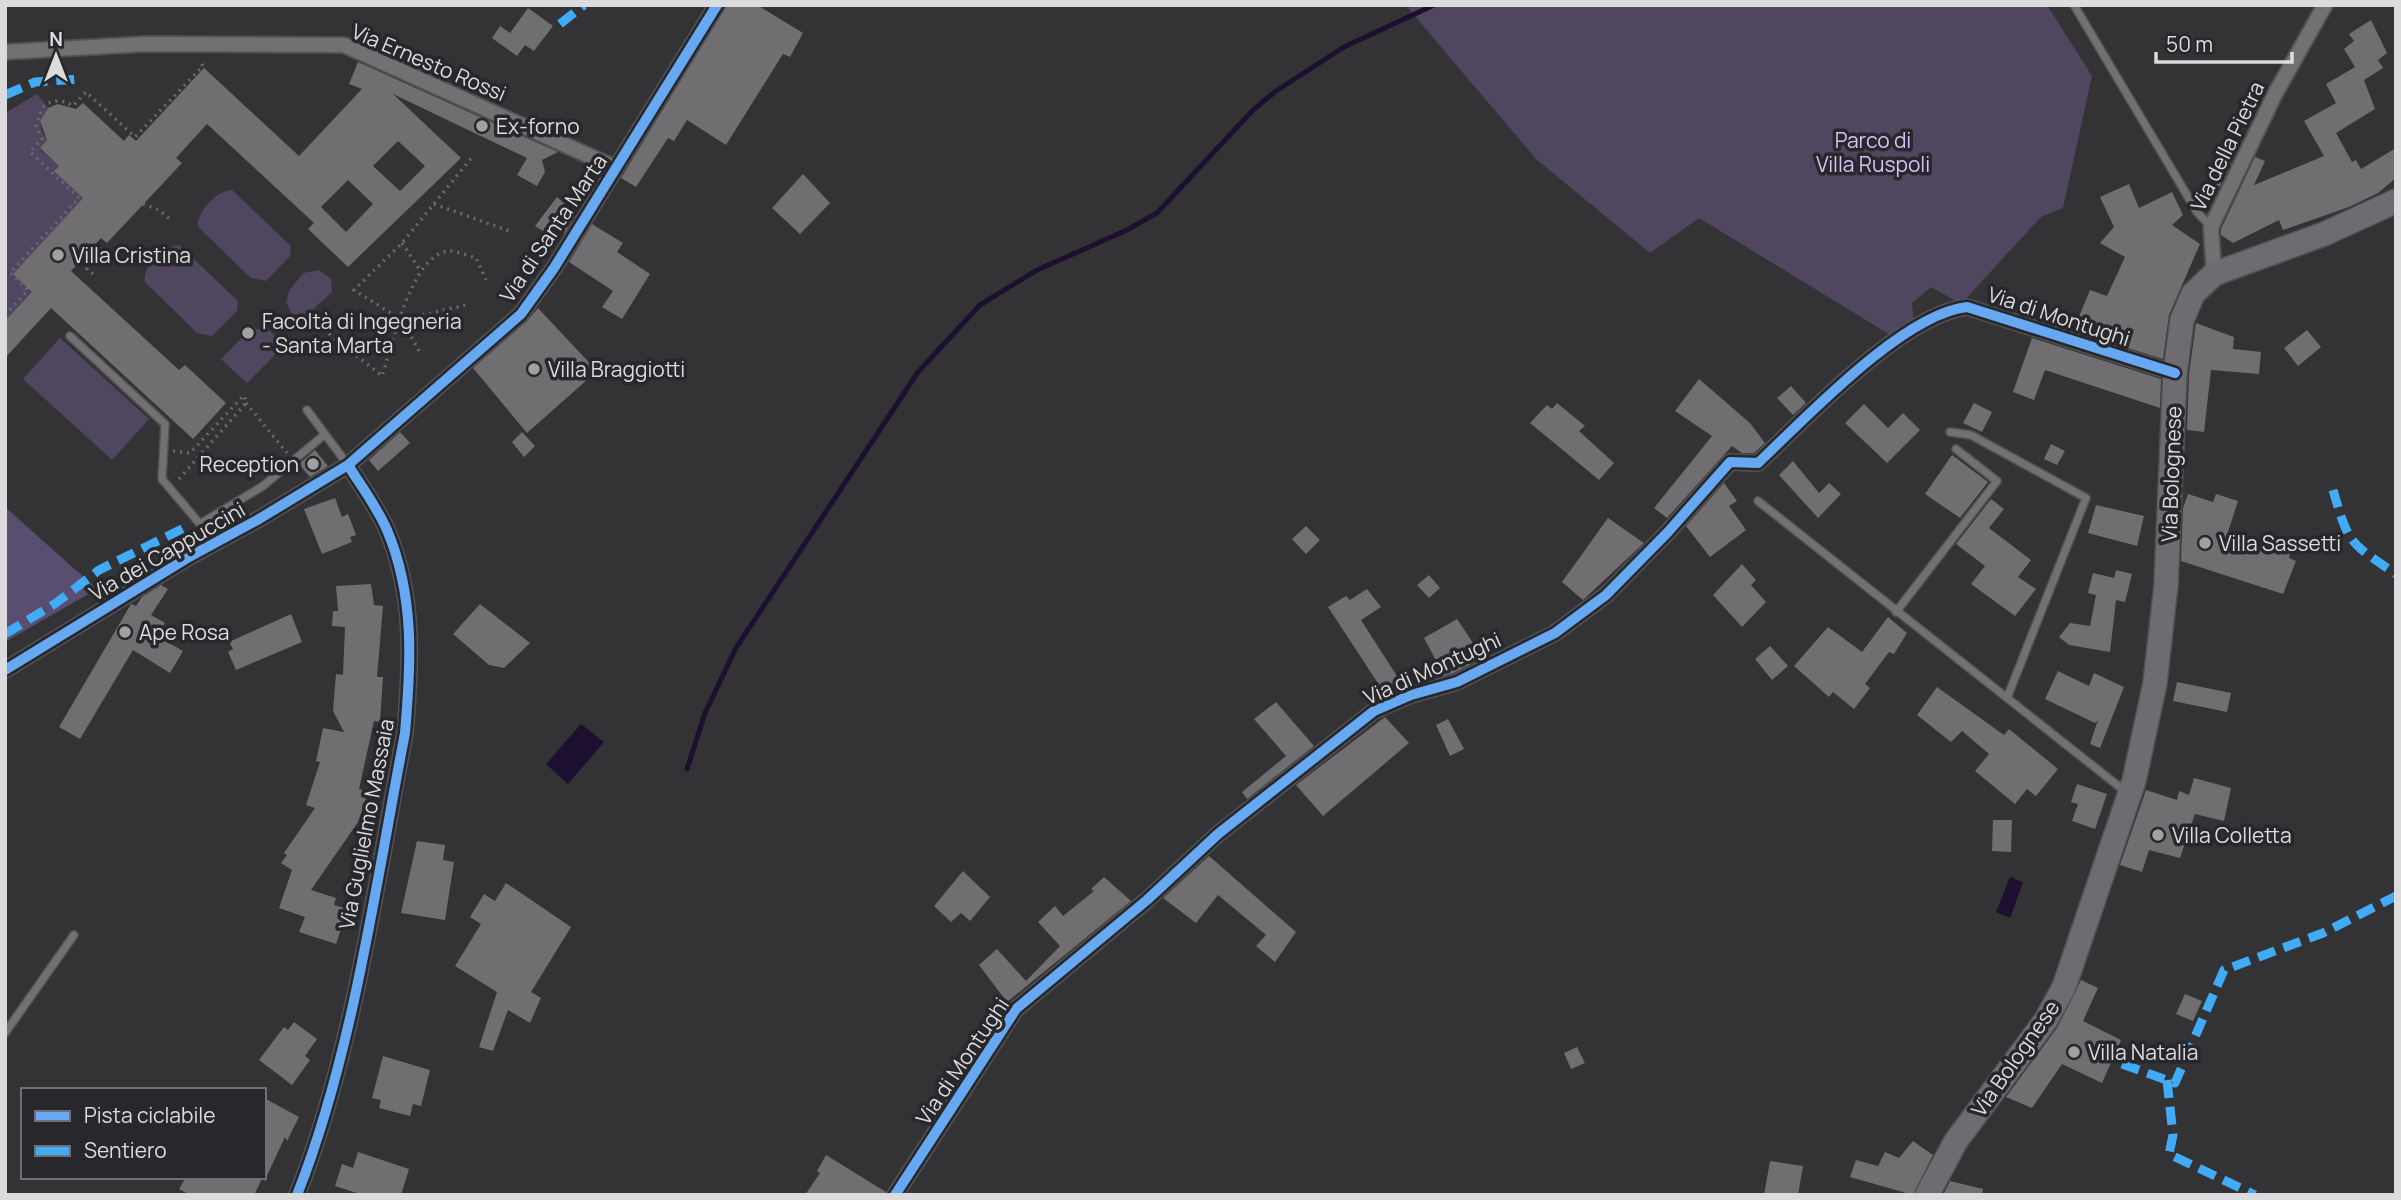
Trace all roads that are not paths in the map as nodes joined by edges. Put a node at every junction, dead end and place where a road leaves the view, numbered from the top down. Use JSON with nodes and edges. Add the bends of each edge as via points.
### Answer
{"nodes":[{"id":1,"x":717,"y":5,"type":"edge"},
{"id":2,"x":2074,"y":5,"type":"edge"},
{"id":3,"x":2325,"y":5,"type":"edge"},
{"id":4,"x":5,"y":52,"type":"edge"},
{"id":5,"x":616,"y":168,"type":"junction"},
{"id":6,"x":2396,"y":201,"type":"edge"},
{"id":7,"x":2211,"y":227,"type":"junction"},
{"id":8,"x":2214,"y":274,"type":"junction"},
{"id":9,"x":71,"y":336,"type":"dead end"},
{"id":10,"x":2175,"y":373,"type":"junction"},
{"id":11,"x":307,"y":410,"type":"dead end"},
{"id":12,"x":1951,"y":432,"type":"dead end"},
{"id":13,"x":324,"y":435,"type":"junction"},
{"id":14,"x":1956,"y":449,"type":"dead end"},
{"id":15,"x":348,"y":465,"type":"junction"},
{"id":16,"x":1758,"y":501,"type":"dead end"},
{"id":17,"x":1896,"y":612,"type":"junction"},
{"id":18,"x":5,"y":670,"type":"edge"},
{"id":19,"x":2007,"y":698,"type":"junction"},
{"id":20,"x":2129,"y":795,"type":"junction"},
{"id":21,"x":74,"y":934,"type":"dead end"},
{"id":22,"x":5,"y":1033,"type":"edge"},
{"id":23,"x":298,"y":1195,"type":"edge"},
{"id":24,"x":895,"y":1195,"type":"edge"},
{"id":25,"x":1927,"y":1195,"type":"edge"}],
"edges":[{"from":1,"to":5,"type":"street","name":"Via di Santa Marta"},
{"from":2,"to":7,"type":"lane","via":[[2197,212]]},
{"from":3,"to":7,"type":"street","name":"Via della Pietra","via":[[2274,94]]},
{"from":4,"to":5,"type":"street","name":"Via Ernesto Rossi","via":[[145,44],[344,45]]},
{"from":5,"to":15,"type":"street","name":"Via di Santa Marta","via":[[521,314]]},
{"from":6,"to":8,"type":"main road","name":"Via Bolognese","via":[[2324,234]]},
{"from":7,"to":8,"type":"street","name":"Via della Pietra"},
{"from":8,"to":10,"type":"main road","name":"Via Bolognese","via":[[2202,282],[2187,306]]},
{"from":9,"to":13,"type":"lane","via":[[165,424],[162,479],[200,524],[263,486]]},
{"from":10,"to":20,"type":"main road","name":"Via Bolognese","via":[[2166,585],[2155,683]]},
{"from":10,"to":24,"type":"street","name":"Via di Montughi","via":[[1968,307],[1920,325],[1867,363],[1758,463],[1730,462],[1606,595],[1555,633],[1457,682],[1374,710],[1217,834],[1016,1009]]},
{"from":11,"to":13,"type":"lane"},
{"from":12,"to":19,"type":"lane","via":[[1971,435],[2086,498]]},
{"from":13,"to":15,"type":"lane"},
{"from":14,"to":17,"type":"lane","via":[[1997,481]]},
{"from":15,"to":18,"type":"street","name":"Via dei Cappuccini"},
{"from":15,"to":23,"type":"street","name":"Via Guglielmo Massaia","via":[[382,519],[397,560],[407,602],[409,684],[405,733],[353,997],[318,1140]]},
{"from":16,"to":17,"type":"lane"},
{"from":17,"to":19,"type":"lane"},
{"from":19,"to":20,"type":"lane"},
{"from":20,"to":25,"type":"main road","name":"Via Bolognese","via":[[2064,987],[2046,1020],[1956,1141]]},
{"from":21,"to":22,"type":"lane"}]}
